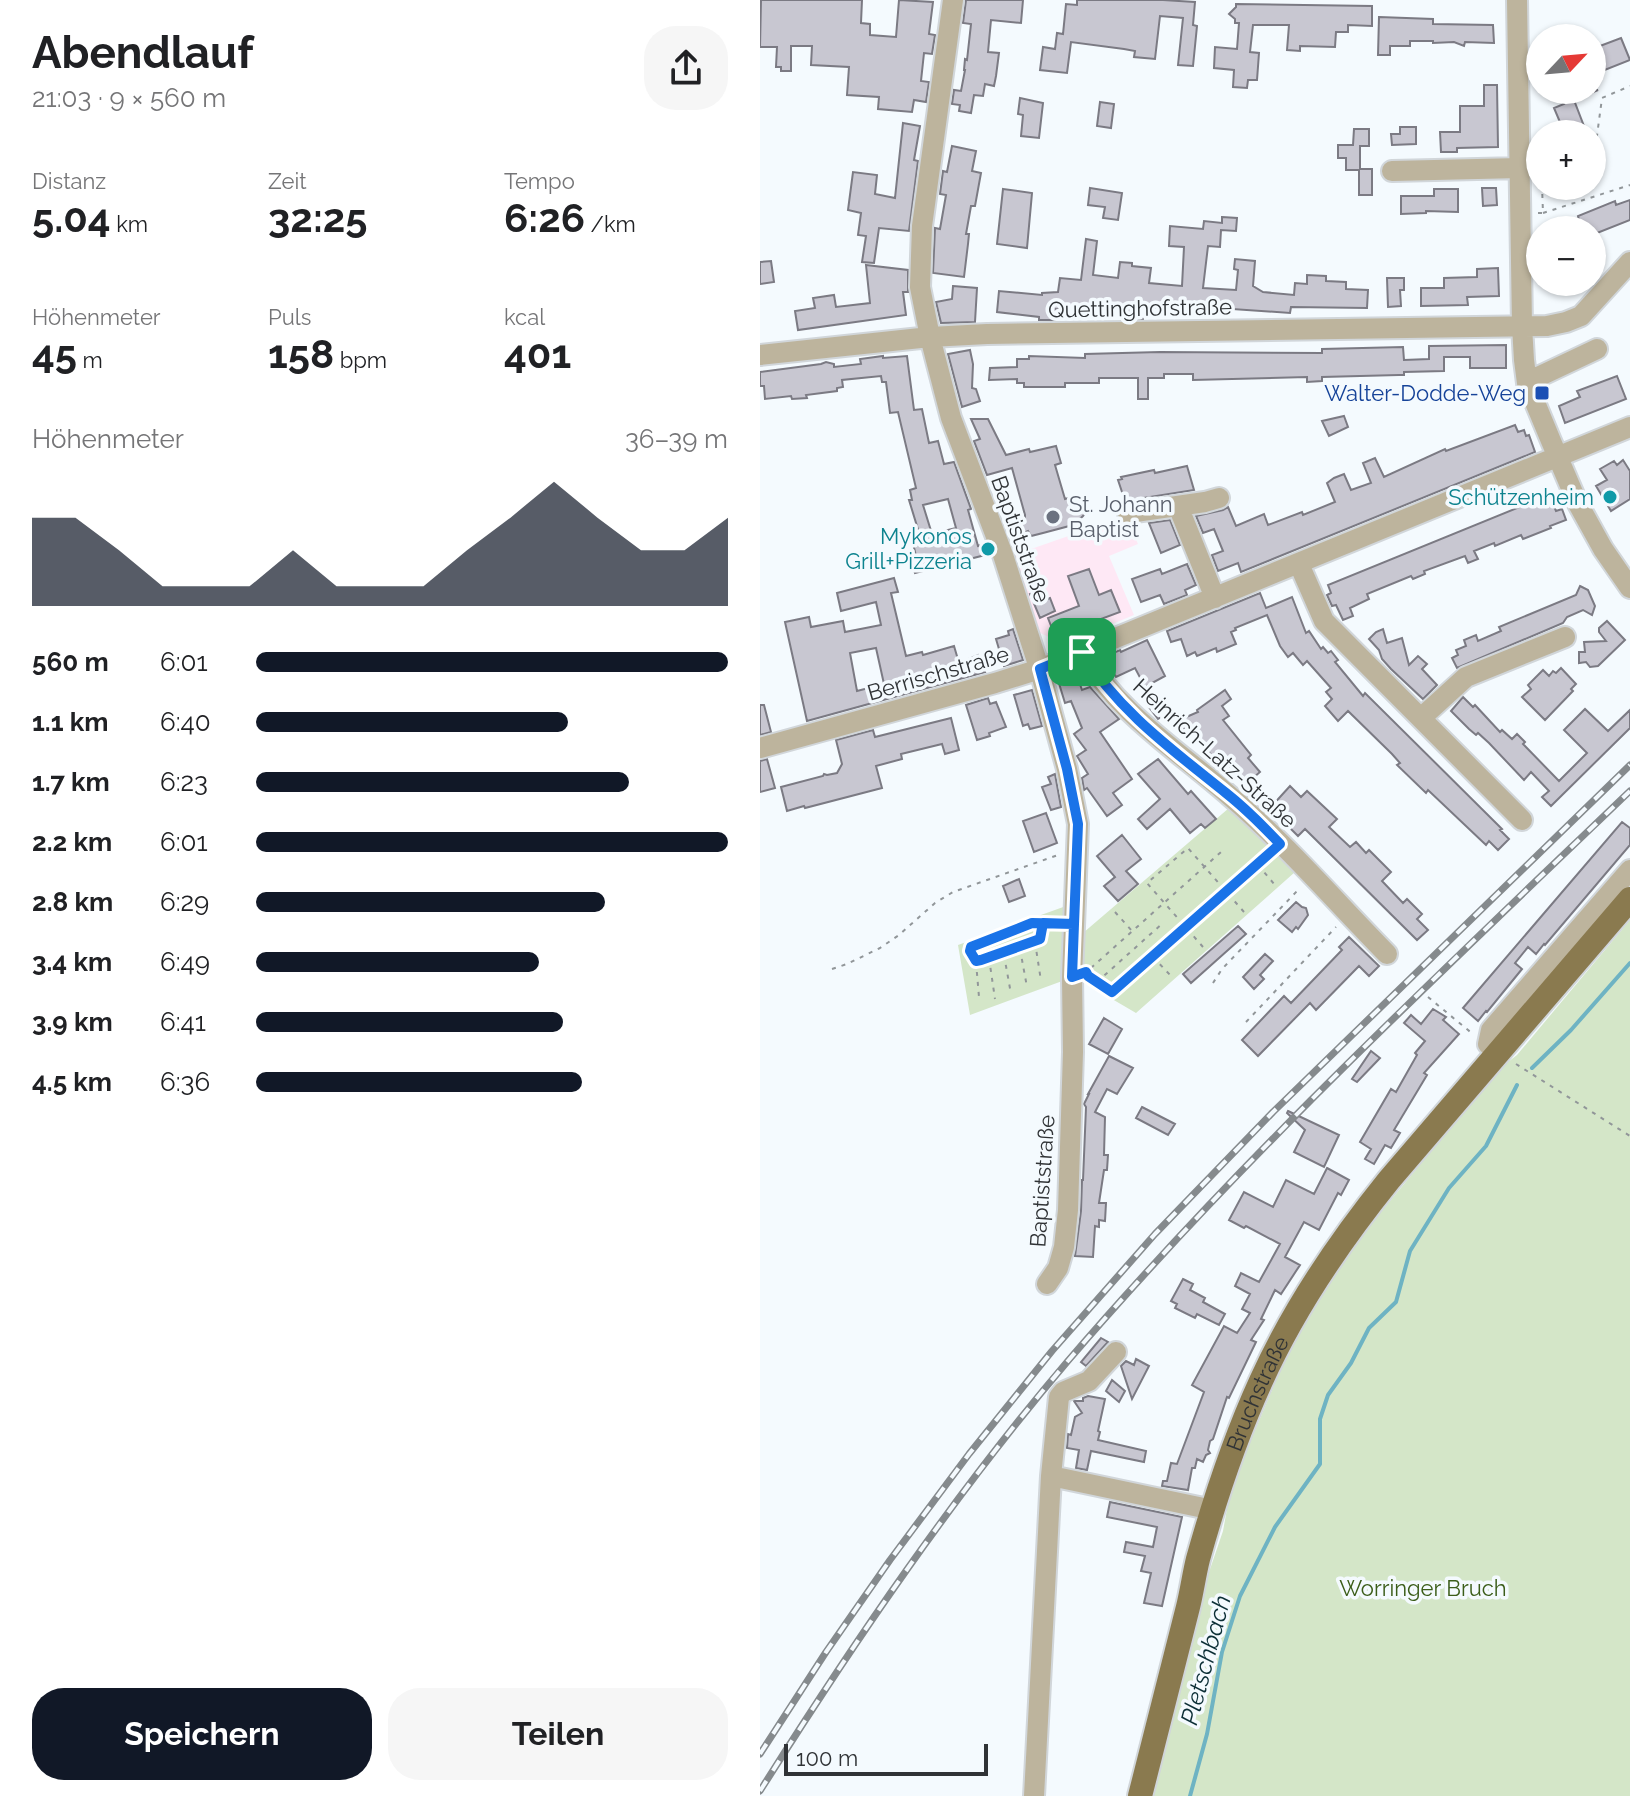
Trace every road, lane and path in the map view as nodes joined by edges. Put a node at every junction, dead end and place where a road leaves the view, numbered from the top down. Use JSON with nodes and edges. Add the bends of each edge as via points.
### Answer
{"nodes":[{"id":1,"x":953,"y":0,"type":"edge"},
{"id":2,"x":1517,"y":0,"type":"edge"},
{"id":3,"x":1630,"y":86,"type":"edge"},
{"id":4,"x":1599,"y":120,"type":"edge"},
{"id":5,"x":1520,"y":168,"type":"junction"},
{"id":6,"x":1392,"y":171,"type":"dead end"},
{"id":7,"x":1630,"y":185,"type":"edge"},
{"id":8,"x":1543,"y":213,"type":"dead end"},
{"id":9,"x":1630,"y":262,"type":"edge"},
{"id":10,"x":1522,"y":326,"type":"junction"},
{"id":11,"x":930,"y":337,"type":"junction"},
{"id":12,"x":1597,"y":349,"type":"dead end"},
{"id":13,"x":760,"y":355,"type":"edge"},
{"id":14,"x":1527,"y":380,"type":"junction"},
{"id":15,"x":1630,"y":427,"type":"edge"},
{"id":16,"x":1558,"y":457,"type":"junction"},
{"id":17,"x":1219,"y":498,"type":"dead end"},
{"id":18,"x":1178,"y":506,"type":"junction"},
{"id":19,"x":1128,"y":513,"type":"dead end"},
{"id":20,"x":1299,"y":564,"type":"junction"},
{"id":21,"x":1630,"y":588,"type":"edge"},
{"id":22,"x":1215,"y":598,"type":"junction"},
{"id":23,"x":1565,"y":637,"type":"dead end"},
{"id":24,"x":1082,"y":652,"type":"junction"},
{"id":25,"x":1040,"y":669,"type":"junction"},
{"id":26,"x":1421,"y":718,"type":"junction"},
{"id":27,"x":760,"y":748,"type":"edge"},
{"id":28,"x":1522,"y":820,"type":"dead end"},
{"id":29,"x":1280,"y":844,"type":"junction"},
{"id":30,"x":1078,"y":848,"type":"junction"},
{"id":31,"x":1221,"y":852,"type":"dead end"},
{"id":32,"x":1257,"y":864,"type":"junction"},
{"id":33,"x":1204,"y":867,"type":"junction"},
{"id":34,"x":1630,"y":870,"type":"edge"},
{"id":35,"x":1313,"y":876,"type":"junction"},
{"id":36,"x":1275,"y":885,"type":"dead end"},
{"id":37,"x":1226,"y":892,"type":"junction"},
{"id":38,"x":1630,"y":899,"type":"edge"},
{"id":39,"x":1164,"y":903,"type":"junction"},
{"id":40,"x":1115,"y":912,"type":"dead end"},
{"id":41,"x":1244,"y":912,"type":"dead end"},
{"id":42,"x":1348,"y":914,"type":"junction"},
{"id":43,"x":1164,"y":922,"type":"dead end"},
{"id":44,"x":1043,"y":923,"type":"junction"},
{"id":45,"x":1074,"y":924,"type":"junction"},
{"id":46,"x":1186,"y":927,"type":"junction"},
{"id":47,"x":1132,"y":931,"type":"junction"},
{"id":48,"x":1035,"y":941,"type":"junction"},
{"id":49,"x":1020,"y":947,"type":"junction"},
{"id":50,"x":1203,"y":947,"type":"dead end"},
{"id":51,"x":1004,"y":953,"type":"junction"},
{"id":52,"x":1387,"y":954,"type":"dead end"},
{"id":53,"x":1153,"y":956,"type":"junction"},
{"id":54,"x":989,"y":958,"type":"junction"},
{"id":55,"x":976,"y":961,"type":"junction"},
{"id":56,"x":832,"y":969,"type":"dead end"},
{"id":57,"x":1171,"y":976,"type":"dead end"},
{"id":58,"x":1041,"y":981,"type":"dead end"},
{"id":59,"x":1097,"y":982,"type":"junction"},
{"id":60,"x":1213,"y":983,"type":"dead end"},
{"id":61,"x":1027,"y":987,"type":"dead end"},
{"id":62,"x":1011,"y":994,"type":"dead end"},
{"id":63,"x":979,"y":997,"type":"dead end"},
{"id":64,"x":1428,"y":997,"type":"dead end"},
{"id":65,"x":995,"y":999,"type":"dead end"},
{"id":66,"x":1246,"y":1022,"type":"dead end"},
{"id":67,"x":1493,"y":1049,"type":"junction"},
{"id":68,"x":1630,"y":1136,"type":"edge"},
{"id":69,"x":1047,"y":1284,"type":"dead end"},
{"id":70,"x":1116,"y":1352,"type":"dead end"},
{"id":71,"x":1051,"y":1476,"type":"junction"},
{"id":72,"x":1213,"y":1510,"type":"junction"},
{"id":73,"x":1034,"y":1796,"type":"edge"},
{"id":74,"x":1140,"y":1796,"type":"edge"}],
"edges":[{"from":1,"to":11,"type":"street","name":"Baptiststraße","via":[[921,241],[920,287]]},
{"from":2,"to":5,"type":"street"},
{"from":3,"to":4,"type":"path","via":[[1602,98]]},
{"from":5,"to":6,"type":"street"},
{"from":5,"to":10,"type":"street"},
{"from":7,"to":8,"type":"path"},
{"from":9,"to":10,"type":"street","name":"Quettinghofstraße","via":[[1581,316],[1547,326]]},
{"from":10,"to":11,"type":"street","name":"Quettinghofstraße"},
{"from":10,"to":14,"type":"street"},
{"from":11,"to":13,"type":"street","name":"Quettinghofstraße"},
{"from":11,"to":25,"type":"street","name":"Baptiststraße","via":[[951,418]]},
{"from":12,"to":14,"type":"street"},
{"from":14,"to":16,"type":"street"},
{"from":15,"to":16,"type":"street","name":"Berrischstraße"},
{"from":16,"to":20,"type":"street","name":"Berrischstraße"},
{"from":16,"to":21,"type":"street","via":[[1577,502]]},
{"from":17,"to":18,"type":"street"},
{"from":18,"to":19,"type":"street"},
{"from":18,"to":22,"type":"street"},
{"from":20,"to":22,"type":"street","name":"Berrischstraße"},
{"from":20,"to":26,"type":"street","via":[[1324,621]]},
{"from":22,"to":24,"type":"street","name":"Berrischstraße"},
{"from":23,"to":26,"type":"street","via":[[1466,677]]},
{"from":24,"to":25,"type":"street","name":"Berrischstraße"},
{"from":24,"to":29,"type":"street","name":"Heinrich-Latz-Straße","via":[[1136,718]]},
{"from":25,"to":27,"type":"street","name":"Berrischstraße"},
{"from":25,"to":30,"type":"street","name":"Baptiststraße","via":[[1075,802]]},
{"from":26,"to":28,"type":"street"},
{"from":29,"to":32,"type":"path"},
{"from":29,"to":35,"type":"street","name":"Heinrich-Latz-Straße"},
{"from":30,"to":45,"type":"street","name":"Baptiststraße"},
{"from":30,"to":56,"type":"path","via":[[953,892],[880,948]]},
{"from":31,"to":33,"type":"path"},
{"from":32,"to":36,"type":"path"},
{"from":32,"to":37,"type":"path"},
{"from":33,"to":37,"type":"path"},
{"from":33,"to":39,"type":"path"},
{"from":33,"to":39,"type":"path","via":[[1188,848],[1147,883]]},
{"from":34,"to":67,"type":"street","name":"Bruchstraße","via":[[1491,1030]]},
{"from":35,"to":42,"type":"street","name":"Heinrich-Latz-Straße"},
{"from":35,"to":60,"type":"path"},
{"from":37,"to":41,"type":"path"},
{"from":37,"to":46,"type":"path"},
{"from":38,"to":67,"type":"main road","name":"Bruchstraße"},
{"from":39,"to":46,"type":"path"},
{"from":39,"to":47,"type":"path"},
{"from":40,"to":47,"type":"path"},
{"from":42,"to":52,"type":"street","name":"Heinrich-Latz-Straße"},
{"from":42,"to":66,"type":"path"},
{"from":43,"to":59,"type":"path"},
{"from":44,"to":45,"type":"path"},
{"from":44,"to":48,"type":"path"},
{"from":44,"to":55,"type":"path","via":[[971,947]]},
{"from":45,"to":69,"type":"street","name":"Baptiststraße","via":[[1068,1210],[1064,1247]]},
{"from":46,"to":50,"type":"path"},
{"from":46,"to":53,"type":"path"},
{"from":47,"to":59,"type":"path","via":[[1086,972]]},
{"from":48,"to":49,"type":"path"},
{"from":48,"to":58,"type":"path"},
{"from":49,"to":51,"type":"path"},
{"from":49,"to":61,"type":"path"},
{"from":51,"to":54,"type":"path"},
{"from":51,"to":62,"type":"path"},
{"from":53,"to":57,"type":"path"},
{"from":53,"to":59,"type":"path","via":[[1112,992]]},
{"from":54,"to":55,"type":"path"},
{"from":54,"to":65,"type":"path"},
{"from":55,"to":63,"type":"path"},
{"from":64,"to":67,"type":"path"},
{"from":67,"to":68,"type":"path"},
{"from":67,"to":72,"type":"main road","name":"Bruchstraße","via":[[1323,1269],[1261,1380]]},
{"from":70,"to":71,"type":"street","via":[[1089,1381],[1059,1397]]},
{"from":71,"to":72,"type":"street"},
{"from":71,"to":73,"type":"street"},
{"from":72,"to":74,"type":"main road","name":"Bruchstraße"}]}
